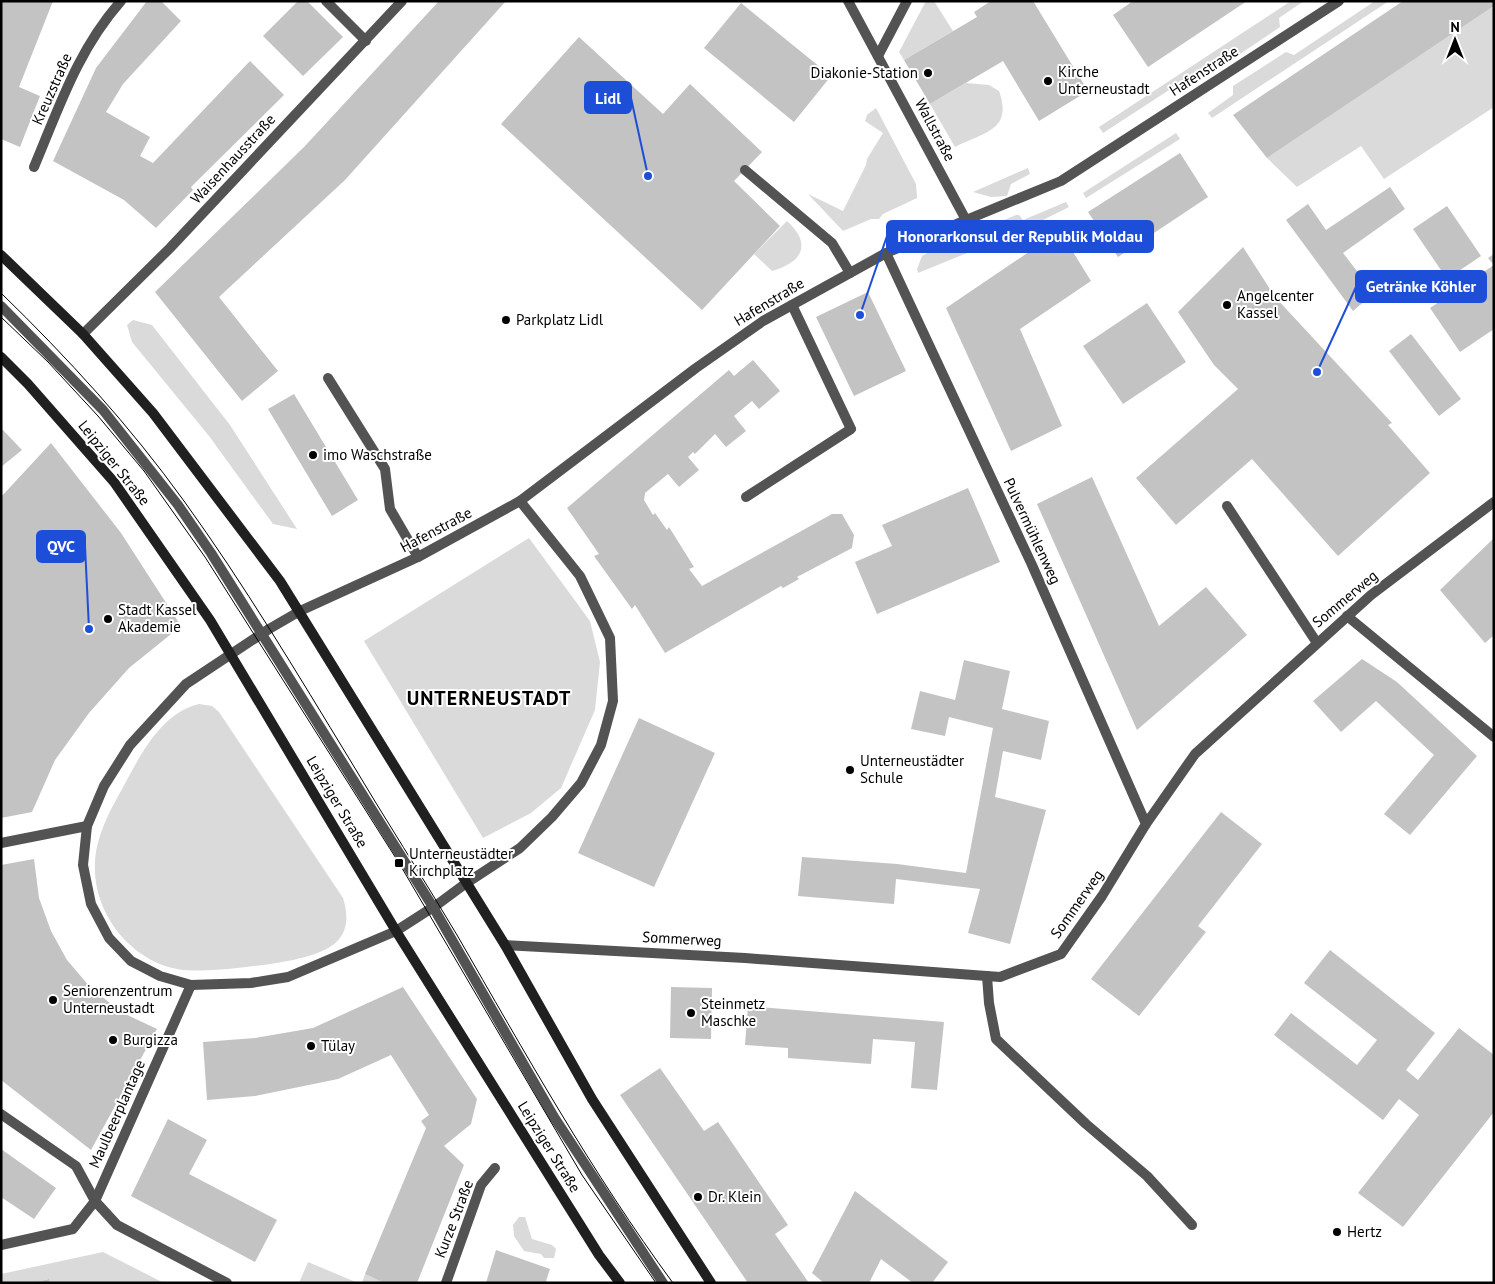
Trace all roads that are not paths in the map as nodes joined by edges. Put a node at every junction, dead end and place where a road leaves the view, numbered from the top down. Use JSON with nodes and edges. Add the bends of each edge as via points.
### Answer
{"nodes":[{"id":1,"x":120,"y":1,"type":"edge"},
{"id":2,"x":326,"y":1,"type":"edge"},
{"id":3,"x":402,"y":1,"type":"edge"},
{"id":4,"x":848,"y":1,"type":"edge"},
{"id":5,"x":907,"y":1,"type":"edge"},
{"id":6,"x":1339,"y":1,"type":"edge"},
{"id":7,"x":366,"y":41,"type":"junction"},
{"id":8,"x":878,"y":56,"type":"junction"},
{"id":9,"x":34,"y":167,"type":"dead end"},
{"id":10,"x":744,"y":170,"type":"dead end"},
{"id":11,"x":966,"y":220,"type":"junction"},
{"id":12,"x":886,"y":253,"type":"junction"},
{"id":13,"x":1,"y":255,"type":"edge"},
{"id":14,"x":850,"y":273,"type":"junction"},
{"id":15,"x":792,"y":305,"type":"junction"},
{"id":16,"x":1,"y":306,"type":"edge"},
{"id":17,"x":83,"y":334,"type":"junction"},
{"id":18,"x":1,"y":357,"type":"edge"},
{"id":19,"x":328,"y":378,"type":"dead end"},
{"id":20,"x":746,"y":497,"type":"dead end"},
{"id":21,"x":520,"y":501,"type":"junction"},
{"id":22,"x":1494,"y":502,"type":"edge"},
{"id":23,"x":1227,"y":506,"type":"dead end"},
{"id":24,"x":418,"y":557,"type":"junction"},
{"id":25,"x":300,"y":611,"type":"junction"},
{"id":26,"x":1347,"y":616,"type":"junction"},
{"id":27,"x":263,"y":632,"type":"junction"},
{"id":28,"x":1317,"y":643,"type":"junction"},
{"id":29,"x":230,"y":654,"type":"junction"},
{"id":30,"x":1494,"y":737,"type":"edge"},
{"id":31,"x":1146,"y":824,"type":"junction"},
{"id":32,"x":87,"y":826,"type":"junction"},
{"id":33,"x":1,"y":842,"type":"edge"},
{"id":34,"x":465,"y":884,"type":"junction"},
{"id":35,"x":433,"y":907,"type":"junction"},
{"id":36,"x":396,"y":930,"type":"junction"},
{"id":37,"x":505,"y":945,"type":"junction"},
{"id":38,"x":987,"y":976,"type":"junction"},
{"id":39,"x":191,"y":985,"type":"junction"},
{"id":40,"x":1,"y":1114,"type":"edge"},
{"id":41,"x":495,"y":1168,"type":"dead end"},
{"id":42,"x":95,"y":1201,"type":"junction"},
{"id":43,"x":1192,"y":1226,"type":"dead end"},
{"id":44,"x":1,"y":1245,"type":"edge"},
{"id":45,"x":227,"y":1283,"type":"edge"},
{"id":46,"x":446,"y":1283,"type":"edge"},
{"id":47,"x":620,"y":1283,"type":"edge"},
{"id":48,"x":663,"y":1283,"type":"edge"},
{"id":49,"x":711,"y":1283,"type":"edge"}],
"edges":[{"from":1,"to":9,"type":"street","name":"Kreuzstraße","via":[[76,65]]},
{"from":2,"to":7,"type":"street"},
{"from":3,"to":7,"type":"street","name":"Waisenhausstraße"},
{"from":4,"to":8,"type":"street","name":"Wallstraße"},
{"from":5,"to":8,"type":"street"},
{"from":6,"to":11,"type":"street","name":"Hafenstraße","via":[[1061,181]]},
{"from":7,"to":17,"type":"street","name":"Waisenhausstraße","via":[[170,248]]},
{"from":8,"to":11,"type":"street","name":"Wallstraße"},
{"from":10,"to":14,"type":"street","via":[[832,243]]},
{"from":11,"to":12,"type":"street","name":"Hafenstraße"},
{"from":12,"to":14,"type":"street","name":"Hafenstraße"},
{"from":12,"to":31,"type":"street","name":"Pulvermühlenweg","via":[[1032,565]]},
{"from":13,"to":17,"type":"main road"},
{"from":14,"to":15,"type":"street","name":"Hafenstraße"},
{"from":15,"to":20,"type":"street","via":[[851,428]]},
{"from":15,"to":21,"type":"street","name":"Hafenstraße","via":[[763,320],[696,368]]},
{"from":16,"to":27,"type":"street","via":[[103,410],[149,466]]},
{"from":17,"to":25,"type":"main road","via":[[152,414]]},
{"from":18,"to":29,"type":"main road","name":"Leipziger Straße","via":[[114,482]]},
{"from":19,"to":24,"type":"street","via":[[385,469],[390,510]]},
{"from":21,"to":24,"type":"street","name":"Hafenstraße"},
{"from":21,"to":34,"type":"street","via":[[580,576],[610,638],[613,701],[601,745],[581,783],[520,848]]},
{"from":22,"to":26,"type":"street","name":"Sommerweg"},
{"from":23,"to":28,"type":"street"},
{"from":24,"to":25,"type":"street","name":"Hafenstraße"},
{"from":25,"to":27,"type":"street","name":"Hafenstraße"},
{"from":25,"to":34,"type":"main road"},
{"from":26,"to":28,"type":"street","name":"Sommerweg"},
{"from":26,"to":30,"type":"street"},
{"from":27,"to":29,"type":"street","name":"Hafenstraße"},
{"from":27,"to":35,"type":"street"},
{"from":28,"to":31,"type":"street","name":"Sommerweg","via":[[1196,754]]},
{"from":29,"to":32,"type":"street","via":[[186,684],[130,745],[104,786]]},
{"from":29,"to":36,"type":"main road","name":"Leipziger Straße"},
{"from":31,"to":38,"type":"street","name":"Sommerweg","via":[[1102,896],[1061,954],[1000,977]]},
{"from":32,"to":33,"type":"street"},
{"from":32,"to":39,"type":"street","via":[[83,865],[92,904],[109,938],[131,961],[160,976]]},
{"from":34,"to":35,"type":"street"},
{"from":34,"to":37,"type":"main road"},
{"from":35,"to":36,"type":"street"},
{"from":35,"to":48,"type":"street","via":[[554,1117]]},
{"from":36,"to":39,"type":"street","via":[[288,977],[251,983]]},
{"from":36,"to":47,"type":"main road","name":"Leipziger Straße","via":[[584,1231]]},
{"from":37,"to":38,"type":"street","name":"Sommerweg"},
{"from":37,"to":49,"type":"main road","via":[[592,1099]]},
{"from":38,"to":43,"type":"street","via":[[988,1003],[996,1039],[1147,1176]]},
{"from":39,"to":42,"type":"street","name":"Maulbeerplantage"},
{"from":40,"to":42,"type":"street","via":[[76,1166]]},
{"from":41,"to":46,"type":"street","name":"Kurze Straße","via":[[481,1185]]},
{"from":42,"to":44,"type":"street","name":"Maulbeerplantage","via":[[72,1229]]},
{"from":42,"to":45,"type":"street","via":[[117,1226]]}]}
